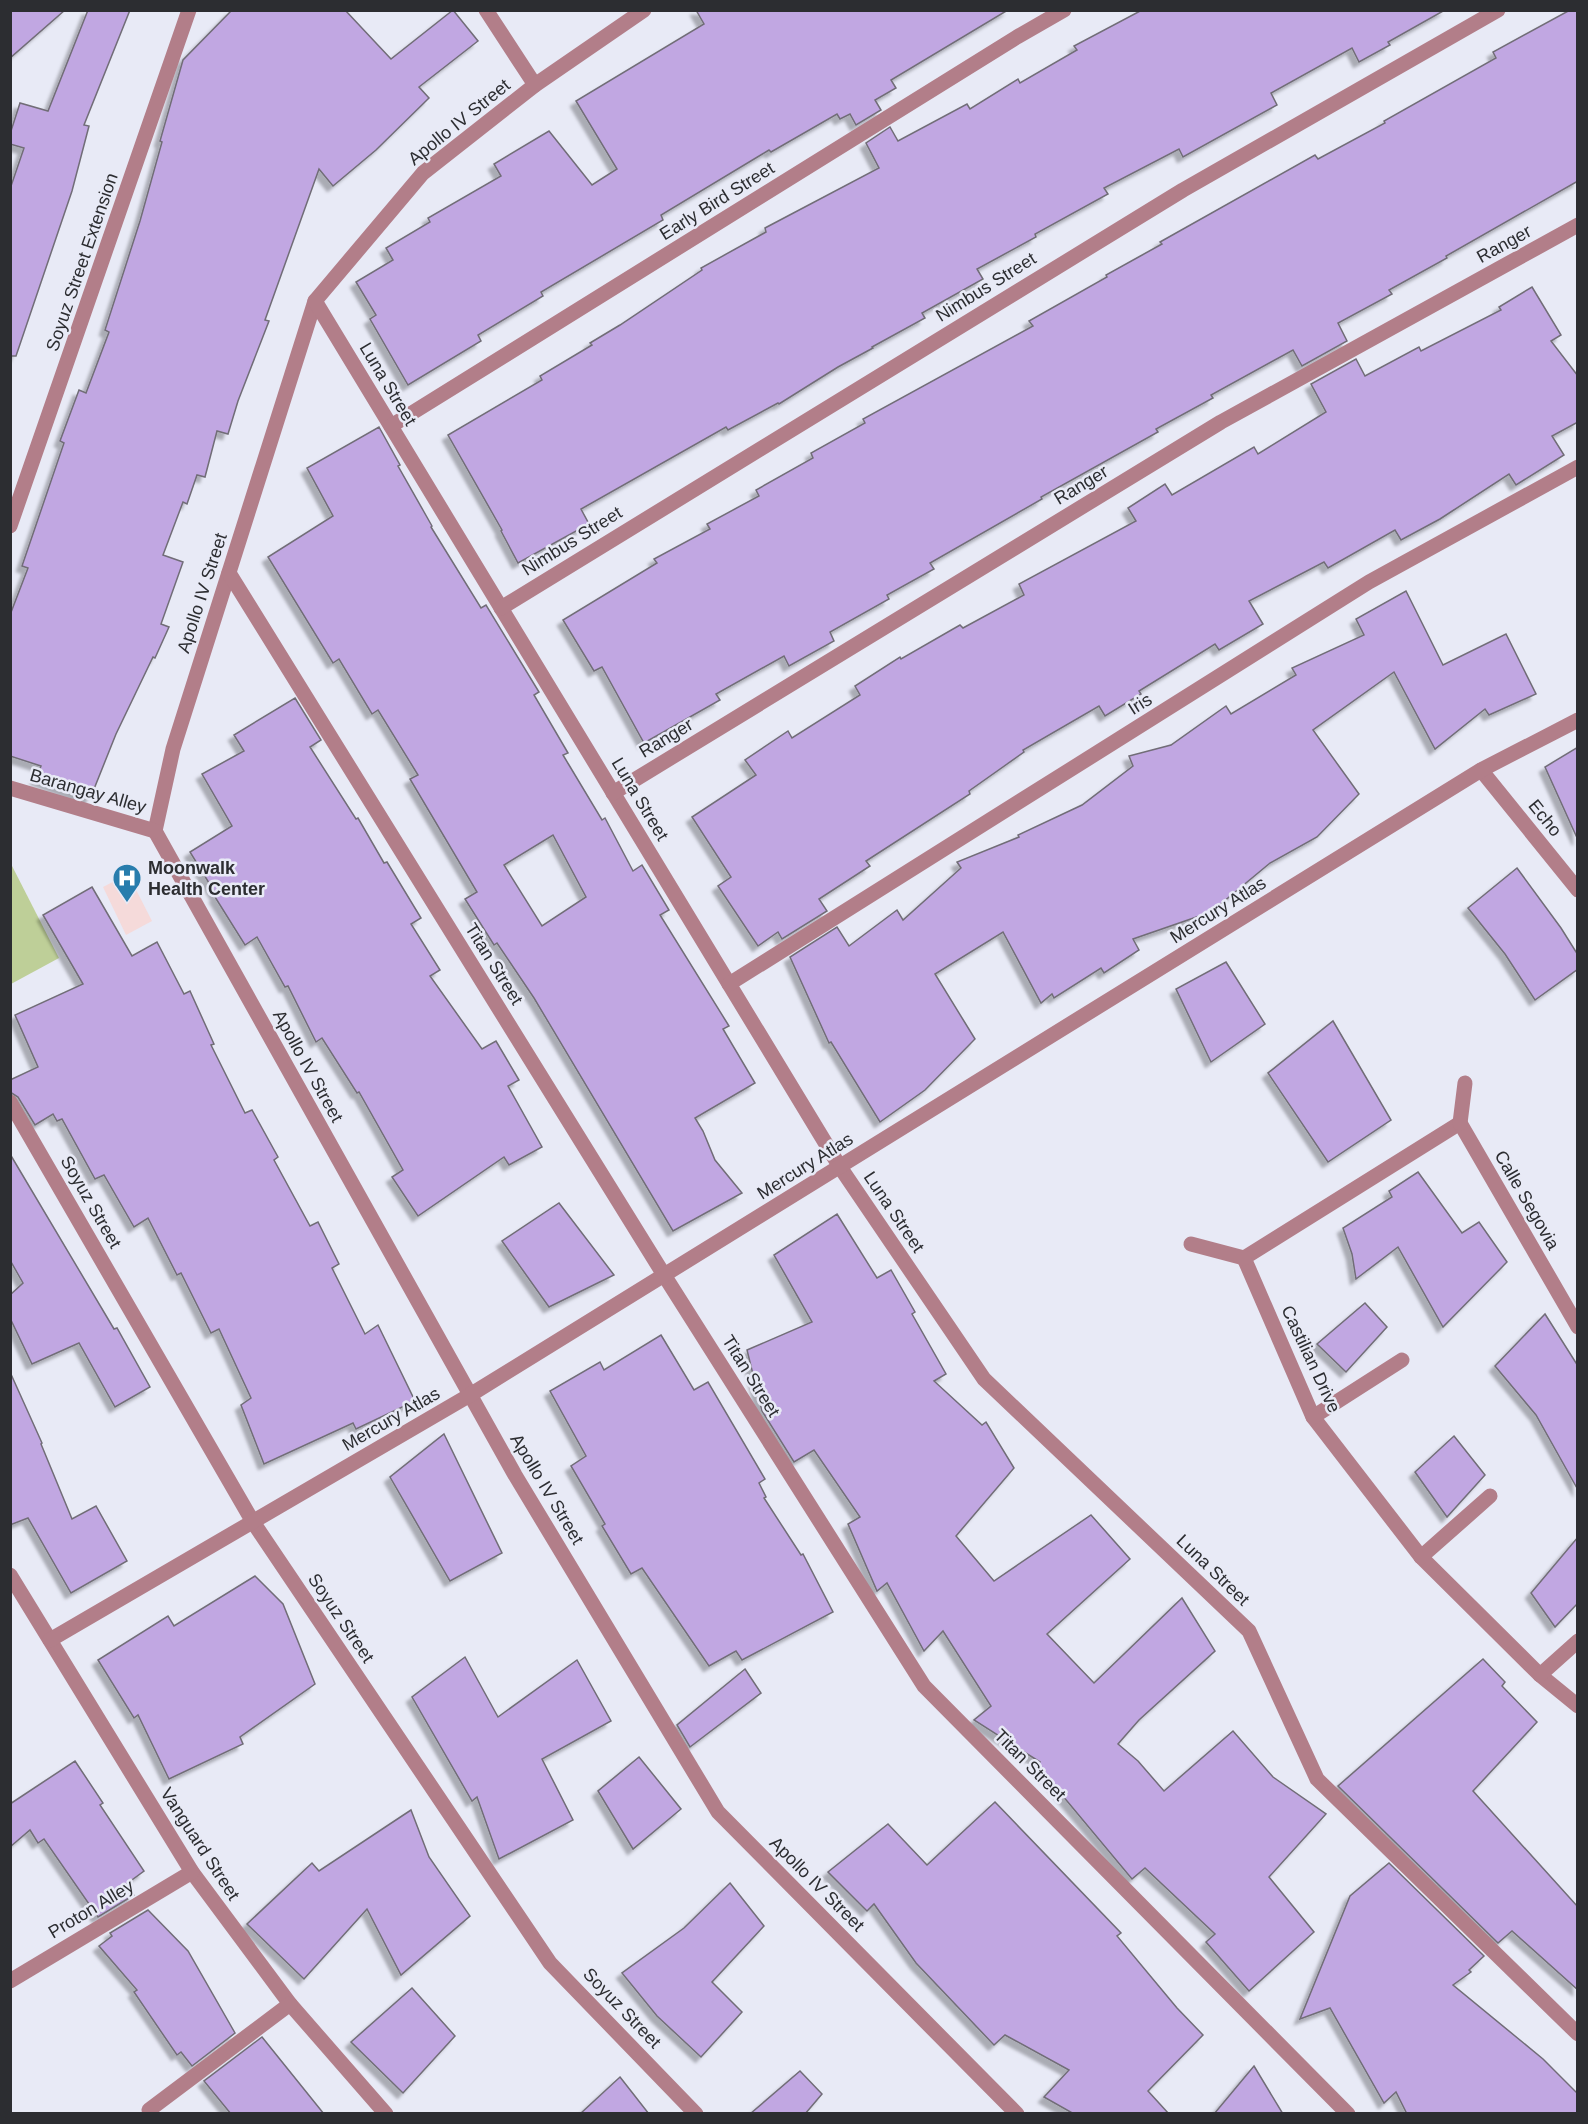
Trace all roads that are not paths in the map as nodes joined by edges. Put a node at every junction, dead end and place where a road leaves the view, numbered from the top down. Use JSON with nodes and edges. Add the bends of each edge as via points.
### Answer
{"nodes":[{"id":1,"x":189,"y":10,"type":"edge"},
{"id":2,"x":486,"y":10,"type":"edge"},
{"id":3,"x":644,"y":10,"type":"edge"},
{"id":4,"x":1064,"y":10,"type":"edge"},
{"id":5,"x":1498,"y":10,"type":"edge"},
{"id":6,"x":535,"y":85,"type":"junction"},
{"id":7,"x":1578,"y":225,"type":"edge"},
{"id":8,"x":315,"y":301,"type":"junction"},
{"id":9,"x":391,"y":426,"type":"junction"},
{"id":10,"x":1578,"y":467,"type":"edge"},
{"id":11,"x":10,"y":526,"type":"edge"},
{"id":12,"x":229,"y":573,"type":"junction"},
{"id":13,"x":501,"y":608,"type":"junction"},
{"id":14,"x":1578,"y":720,"type":"edge"},
{"id":15,"x":1481,"y":770,"type":"junction"},
{"id":16,"x":10,"y":788,"type":"edge"},
{"id":17,"x":613,"y":793,"type":"junction"},
{"id":18,"x":154,"y":831,"type":"junction"},
{"id":19,"x":1578,"y":890,"type":"edge"},
{"id":20,"x":729,"y":984,"type":"junction"},
{"id":21,"x":1465,"y":1083,"type":"dead end"},
{"id":22,"x":10,"y":1102,"type":"edge"},
{"id":23,"x":1460,"y":1124,"type":"junction"},
{"id":24,"x":840,"y":1167,"type":"junction"},
{"id":25,"x":1191,"y":1244,"type":"dead end"},
{"id":26,"x":1244,"y":1258,"type":"junction"},
{"id":27,"x":664,"y":1275,"type":"junction"},
{"id":28,"x":1578,"y":1327,"type":"edge"},
{"id":29,"x":1402,"y":1360,"type":"dead end"},
{"id":30,"x":470,"y":1395,"type":"junction"},
{"id":31,"x":1313,"y":1417,"type":"junction"},
{"id":32,"x":1490,"y":1496,"type":"dead end"},
{"id":33,"x":253,"y":1522,"type":"junction"},
{"id":34,"x":1420,"y":1557,"type":"junction"},
{"id":35,"x":10,"y":1575,"type":"edge"},
{"id":36,"x":50,"y":1640,"type":"junction"},
{"id":37,"x":1578,"y":1641,"type":"edge"},
{"id":38,"x":1540,"y":1675,"type":"junction"},
{"id":39,"x":1578,"y":1706,"type":"edge"},
{"id":40,"x":192,"y":1872,"type":"junction"},
{"id":41,"x":10,"y":1981,"type":"edge"},
{"id":42,"x":290,"y":2004,"type":"junction"},
{"id":43,"x":1578,"y":2034,"type":"edge"},
{"id":44,"x":149,"y":2110,"type":"dead end"},
{"id":45,"x":386,"y":2114,"type":"edge"},
{"id":46,"x":696,"y":2114,"type":"edge"},
{"id":47,"x":1017,"y":2114,"type":"edge"},
{"id":48,"x":1348,"y":2114,"type":"edge"}],
"edges":[{"from":1,"to":11,"type":"street","name":"Soyuz Street Extension"},
{"from":2,"to":6,"type":"street"},
{"from":3,"to":6,"type":"street","name":"Apollo IV Street"},
{"from":4,"to":9,"type":"street","name":"Early Bird Street"},
{"from":5,"to":13,"type":"street","name":"Nimbus Street","via":[[1183,190]]},
{"from":6,"to":8,"type":"street","name":"Apollo IV Street","via":[[423,173]]},
{"from":7,"to":17,"type":"street","name":"Ranger","via":[[1221,422]]},
{"from":8,"to":9,"type":"street","name":"Luna Street"},
{"from":8,"to":12,"type":"street","name":"Apollo IV Street"},
{"from":9,"to":13,"type":"street","name":"Luna Street"},
{"from":10,"to":20,"type":"street","name":"Iris","via":[[1369,582]]},
{"from":12,"to":18,"type":"street","name":"Apollo IV Street","via":[[173,749]]},
{"from":12,"to":27,"type":"street","name":"Titan Street"},
{"from":13,"to":17,"type":"street","name":"Luna Street"},
{"from":14,"to":15,"type":"street","name":"Mercury Atlas"},
{"from":15,"to":19,"type":"street","name":"Echo"},
{"from":15,"to":24,"type":"street","name":"Mercury Atlas"},
{"from":16,"to":18,"type":"street","name":"Barangay Alley"},
{"from":17,"to":20,"type":"street","name":"Luna Street"},
{"from":18,"to":30,"type":"street","name":"Apollo IV Street"},
{"from":20,"to":24,"type":"street","name":"Luna Street"},
{"from":21,"to":23,"type":"street"},
{"from":22,"to":33,"type":"street","name":"Soyuz Street"},
{"from":23,"to":26,"type":"street"},
{"from":23,"to":28,"type":"street","name":"Calle Segovia"},
{"from":24,"to":27,"type":"street","name":"Mercury Atlas"},
{"from":24,"to":43,"type":"street","name":"Luna Street","via":[[984,1379],[1249,1631],[1317,1779]]},
{"from":25,"to":26,"type":"street"},
{"from":26,"to":31,"type":"street","name":"Castilian Drive"},
{"from":27,"to":30,"type":"street","name":"Mercury Atlas"},
{"from":27,"to":48,"type":"street","name":"Titan Street","via":[[924,1686]]},
{"from":29,"to":31,"type":"street"},
{"from":30,"to":33,"type":"street","name":"Mercury Atlas"},
{"from":30,"to":47,"type":"street","name":"Apollo IV Street","via":[[718,1812]]},
{"from":31,"to":34,"type":"street","name":"Castilian Drive"},
{"from":32,"to":34,"type":"street"},
{"from":33,"to":36,"type":"street","name":"Mercury Atlas"},
{"from":33,"to":46,"type":"street","name":"Soyuz Street","via":[[550,1963]]},
{"from":34,"to":38,"type":"street","name":"Castilian Drive"},
{"from":35,"to":36,"type":"street","name":"Vanguard Street"},
{"from":36,"to":40,"type":"street","name":"Vanguard Street"},
{"from":37,"to":38,"type":"street"},
{"from":38,"to":39,"type":"street","name":"Castilian Drive"},
{"from":40,"to":41,"type":"street","name":"Proton Alley"},
{"from":40,"to":42,"type":"street","name":"Vanguard Street"},
{"from":42,"to":44,"type":"street"},
{"from":42,"to":45,"type":"street","name":"Vanguard Street"}]}
